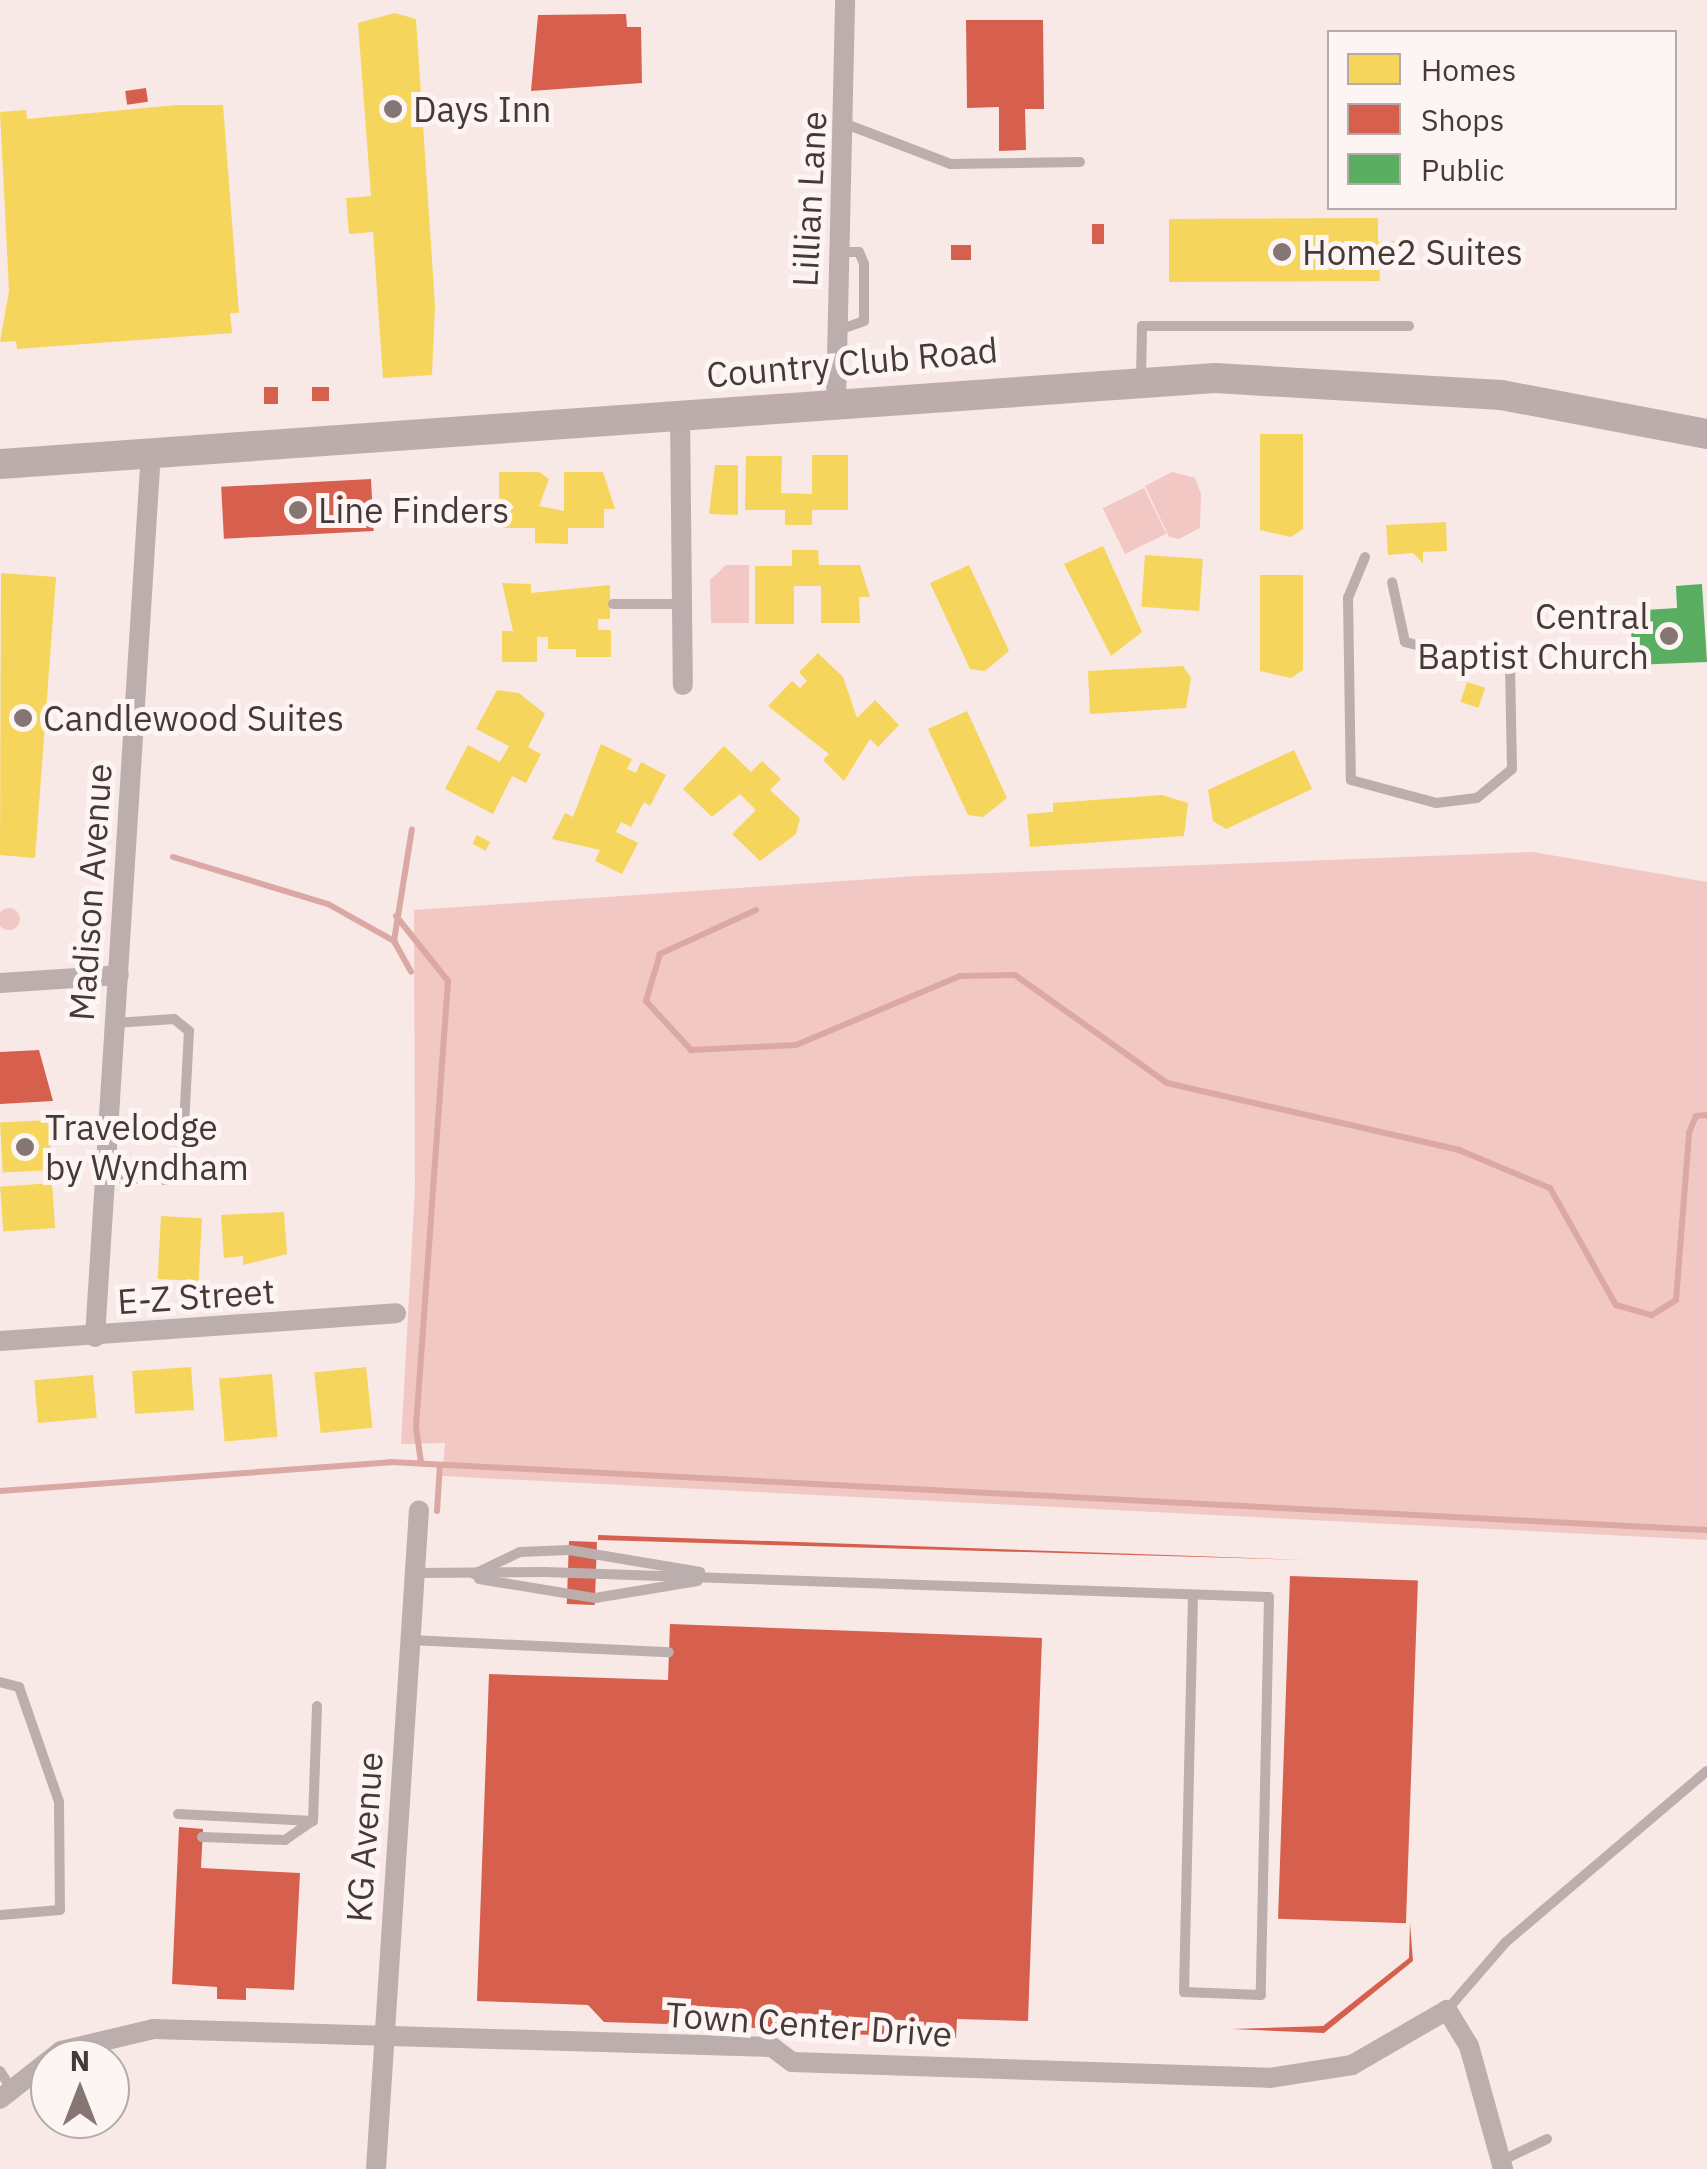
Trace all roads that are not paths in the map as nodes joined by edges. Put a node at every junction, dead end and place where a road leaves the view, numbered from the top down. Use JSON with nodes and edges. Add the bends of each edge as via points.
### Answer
{"nodes":[{"id":1,"x":845,"y":0,"type":"edge"},
{"id":2,"x":846,"y":124,"type":"junction"},
{"id":3,"x":1080,"y":162,"type":"dead end"},
{"id":4,"x":1409,"y":326,"type":"dead end"},
{"id":5,"x":1141,"y":381,"type":"junction"},
{"id":6,"x":836,"y":402,"type":"junction"},
{"id":7,"x":680,"y":414,"type":"junction"},
{"id":8,"x":1707,"y":434,"type":"edge"},
{"id":9,"x":151,"y":452,"type":"junction"},
{"id":10,"x":0,"y":464,"type":"edge"},
{"id":11,"x":1365,"y":557,"type":"dead end"},
{"id":12,"x":1392,"y":582,"type":"dead end"},
{"id":13,"x":613,"y":604,"type":"dead end"},
{"id":14,"x":684,"y":604,"type":"junction"},
{"id":15,"x":684,"y":685,"type":"dead end"},
{"id":16,"x":118,"y":975,"type":"junction"},
{"id":17,"x":0,"y":984,"type":"edge"},
{"id":18,"x":114,"y":1022,"type":"junction"},
{"id":19,"x":102,"y":1178,"type":"junction"},
{"id":20,"x":396,"y":1314,"type":"dead end"},
{"id":21,"x":95,"y":1337,"type":"junction"},
{"id":22,"x":0,"y":1340,"type":"edge"},
{"id":23,"x":419,"y":1510,"type":"dead end"},
{"id":24,"x":414,"y":1573,"type":"junction"},
{"id":25,"x":468,"y":1576,"type":"junction"},
{"id":26,"x":721,"y":1577,"type":"junction"},
{"id":27,"x":1193,"y":1595,"type":"junction"},
{"id":28,"x":410,"y":1640,"type":"junction"},
{"id":29,"x":669,"y":1652,"type":"dead end"},
{"id":30,"x":0,"y":1682,"type":"edge"},
{"id":31,"x":317,"y":1706,"type":"dead end"},
{"id":32,"x":1707,"y":1770,"type":"edge"},
{"id":33,"x":178,"y":1814,"type":"dead end"},
{"id":34,"x":313,"y":1820,"type":"junction"},
{"id":35,"x":202,"y":1836,"type":"dead end"},
{"id":36,"x":0,"y":1915,"type":"edge"},
{"id":37,"x":1447,"y":2010,"type":"junction"},
{"id":38,"x":384,"y":2038,"type":"junction"},
{"id":39,"x":3,"y":2086,"type":"edge"},
{"id":40,"x":1547,"y":2139,"type":"dead end"},
{"id":41,"x":1502,"y":2165,"type":"edge"},
{"id":42,"x":376,"y":2169,"type":"edge"}],
"edges":[{"from":1,"to":2,"type":"street","name":"Lillian Lane"},
{"from":2,"to":3,"type":"lane","via":[[950,164]]},
{"from":2,"to":6,"type":"street","name":"Lillian Lane","via":[[835,252]]},
{"from":4,"to":5,"type":"lane","via":[[1142,326]]},
{"from":5,"to":6,"type":"street","name":"Country Club Road"},
{"from":5,"to":8,"type":"street","name":"Country Club Road","via":[[1399,383]]},
{"from":6,"to":7,"type":"street","name":"Country Club Road"},
{"from":7,"to":9,"type":"street","name":"Country Club Road"},
{"from":7,"to":14,"type":"street"},
{"from":9,"to":10,"type":"street","name":"Country Club Road"},
{"from":9,"to":16,"type":"street","name":"Madison Avenue"},
{"from":11,"to":12,"type":"lane","via":[[1348,598],[1350,780],[1436,802],[1478,798],[1512,769],[1510,669],[1405,642]]},
{"from":13,"to":14,"type":"lane"},
{"from":14,"to":15,"type":"street"},
{"from":16,"to":17,"type":"street"},
{"from":16,"to":18,"type":"street","name":"Madison Avenue"},
{"from":18,"to":19,"type":"street","name":"Madison Avenue"},
{"from":18,"to":19,"type":"lane","via":[[174,1019],[189,1031],[182,1164],[166,1180]]},
{"from":19,"to":21,"type":"street","name":"Madison Avenue"},
{"from":20,"to":21,"type":"street","name":"E-Z Street"},
{"from":21,"to":22,"type":"street","name":"E-Z Street"},
{"from":23,"to":24,"type":"street","name":"KG Avenue"},
{"from":24,"to":25,"type":"lane"},
{"from":24,"to":28,"type":"street","name":"KG Avenue"},
{"from":25,"to":26,"type":"lane"},
{"from":25,"to":26,"type":"lane","via":[[526,1594],[595,1598]]},
{"from":25,"to":26,"type":"lane","via":[[520,1552],[568,1550]]},
{"from":26,"to":27,"type":"lane"},
{"from":27,"to":27,"type":"lane","via":[[1268,1597],[1261,1994],[1184,1992]]},
{"from":28,"to":29,"type":"lane"},
{"from":28,"to":38,"type":"street","name":"KG Avenue"},
{"from":30,"to":36,"type":"lane","via":[[19,1687],[59,1802],[60,1910]]},
{"from":31,"to":34,"type":"lane"},
{"from":32,"to":37,"type":"lane","via":[[1506,1942]]},
{"from":33,"to":34,"type":"lane"},
{"from":34,"to":35,"type":"lane","via":[[285,1840]]},
{"from":37,"to":38,"type":"street","name":"Town Center Drive","via":[[1352,2065],[1269,2078],[792,2062],[772,2047]]},
{"from":37,"to":41,"type":"street","via":[[1469,2046]]},
{"from":38,"to":39,"type":"street","name":"Town Center Drive","via":[[152,2028],[60,2051]]},
{"from":38,"to":42,"type":"street","name":"KG Avenue"},
{"from":40,"to":41,"type":"lane"}]}
